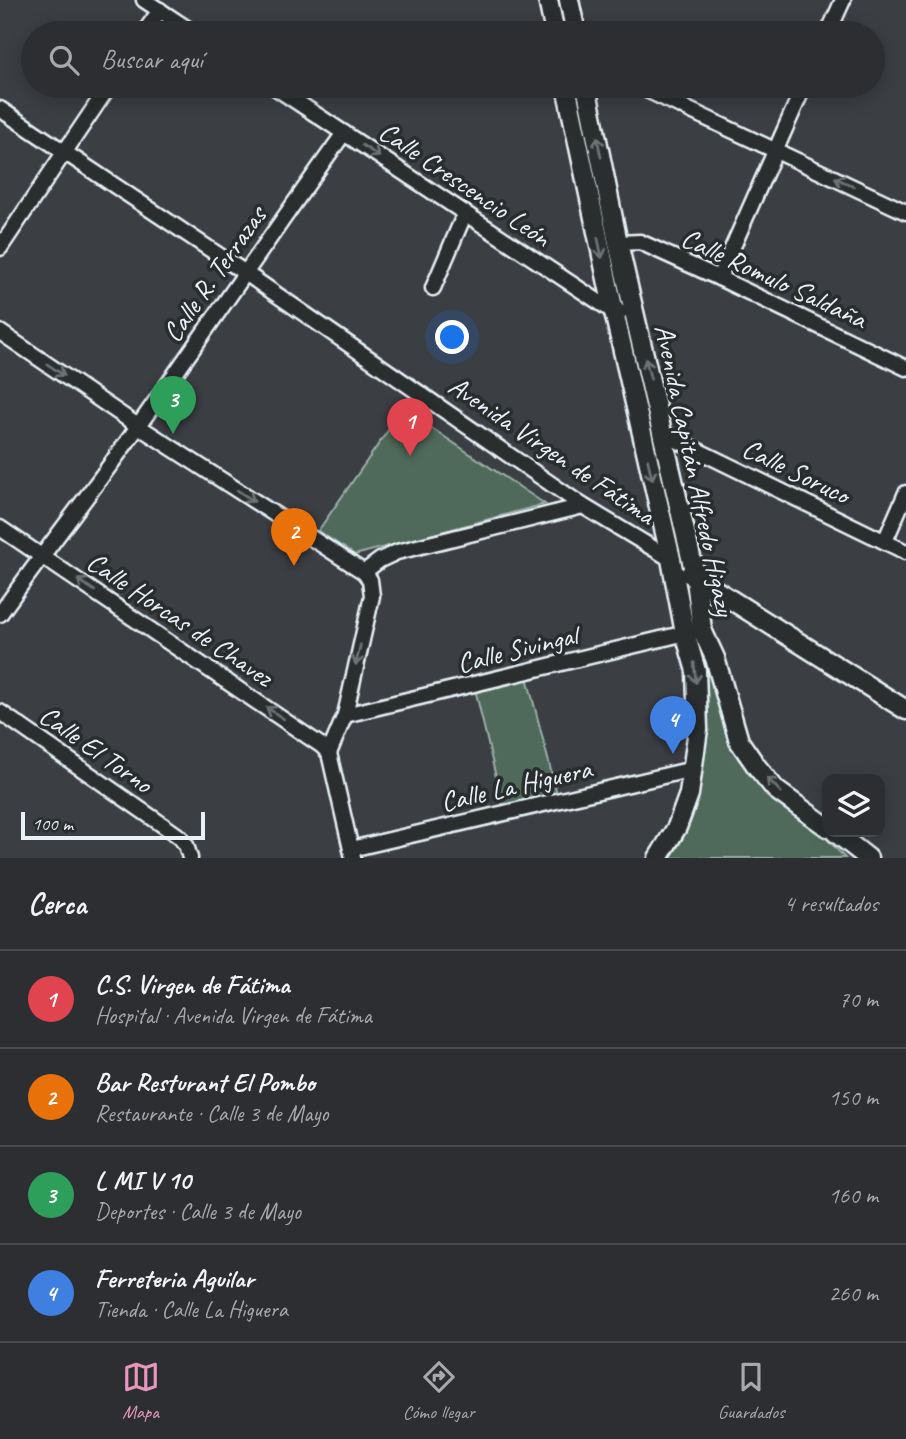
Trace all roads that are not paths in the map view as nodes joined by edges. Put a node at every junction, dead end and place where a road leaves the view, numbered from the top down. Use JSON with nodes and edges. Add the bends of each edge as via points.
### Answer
{"nodes":[{"id":1,"x":144,"y":0,"type":"edge"},
{"id":2,"x":548,"y":0,"type":"edge"},
{"id":3,"x":569,"y":0,"type":"edge"},
{"id":4,"x":843,"y":0,"type":"edge"},
{"id":5,"x":160,"y":10,"type":"junction"},
{"id":6,"x":152,"y":21,"type":"edge"},
{"id":7,"x":176,"y":21,"type":"edge"},
{"id":8,"x":552,"y":21,"type":"edge"},
{"id":9,"x":573,"y":21,"type":"edge"},
{"id":10,"x":833,"y":21,"type":"edge"},
{"id":11,"x":101,"y":98,"type":"edge"},
{"id":12,"x":292,"y":98,"type":"edge"},
{"id":13,"x":569,"y":98,"type":"edge"},
{"id":14,"x":588,"y":98,"type":"edge"},
{"id":15,"x":664,"y":98,"type":"edge"},
{"id":16,"x":799,"y":98,"type":"edge"},
{"id":17,"x":0,"y":109,"type":"edge"},
{"id":18,"x":344,"y":133,"type":"junction"},
{"id":19,"x":776,"y":149,"type":"junction"},
{"id":20,"x":65,"y":152,"type":"junction"},
{"id":21,"x":906,"y":212,"type":"edge"},
{"id":22,"x":465,"y":213,"type":"junction"},
{"id":23,"x":618,"y":243,"type":"junction"},
{"id":24,"x":0,"y":248,"type":"edge"},
{"id":25,"x":244,"y":272,"type":"junction"},
{"id":26,"x":719,"y":278,"type":"junction"},
{"id":27,"x":433,"y":288,"type":"dead end"},
{"id":28,"x":614,"y":312,"type":"junction"},
{"id":29,"x":634,"y":313,"type":"junction"},
{"id":30,"x":0,"y":331,"type":"edge"},
{"id":31,"x":906,"y":368,"type":"edge"},
{"id":32,"x":138,"y":426,"type":"junction"},
{"id":33,"x":664,"y":434,"type":"junction"},
{"id":34,"x":906,"y":493,"type":"edge"},
{"id":35,"x":583,"y":506,"type":"junction"},
{"id":36,"x":0,"y":528,"type":"edge"},
{"id":37,"x":885,"y":541,"type":"junction"},
{"id":38,"x":906,"y":552,"type":"edge"},
{"id":39,"x":41,"y":555,"type":"junction"},
{"id":40,"x":671,"y":559,"type":"junction"},
{"id":41,"x":364,"y":572,"type":"junction"},
{"id":42,"x":696,"y":579,"type":"junction"},
{"id":43,"x":0,"y":614,"type":"edge"},
{"id":44,"x":694,"y":631,"type":"junction"},
{"id":45,"x":906,"y":710,"type":"edge"},
{"id":46,"x":0,"y":712,"type":"edge"},
{"id":47,"x":345,"y":715,"type":"junction"},
{"id":48,"x":329,"y":753,"type":"junction"},
{"id":49,"x":693,"y":769,"type":"junction"},
{"id":50,"x":822,"y":823,"type":"edge"},
{"id":51,"x":841,"y":837,"type":"edge"},
{"id":52,"x":352,"y":854,"type":"edge"},
{"id":53,"x":190,"y":858,"type":"edge"},
{"id":54,"x":658,"y":858,"type":"edge"},
{"id":55,"x":868,"y":858,"type":"edge"}],
"edges":[{"from":1,"to":5,"type":"street"},
{"from":2,"to":8,"type":"street"},
{"from":3,"to":9,"type":"street"},
{"from":4,"to":10,"type":"street"},
{"from":5,"to":6,"type":"street"},
{"from":5,"to":7,"type":"street"},
{"from":11,"to":20,"type":"street"},
{"from":12,"to":18,"type":"street","name":"Calle Crescencio León"},
{"from":13,"to":28,"type":"street","name":"Avenida Capitán Alfredo Higazy","one_way":true},
{"from":23,"to":14,"type":"street","name":"Avenida Capitán Alfredo Higazy","one_way":true},
{"from":15,"to":19,"type":"street"},
{"from":16,"to":19,"type":"street"},
{"from":17,"to":20,"type":"street","name":"Avenida Virgen de Fátima"},
{"from":18,"to":22,"type":"street","name":"Calle Crescencio León","one_way":true},
{"from":18,"to":25,"type":"street","name":"Calle R. Terrazas"},
{"from":21,"to":19,"type":"street","one_way":true},
{"from":19,"to":26,"type":"street"},
{"from":20,"to":24,"type":"street"},
{"from":20,"to":25,"type":"street","name":"Avenida Virgen de Fátima"},
{"from":22,"to":27,"type":"street"},
{"from":22,"to":28,"type":"street","name":"Calle Crescencio León"},
{"from":23,"to":26,"type":"street","name":"Calle Romulo Saldaña","via":[[640,242]]},
{"from":23,"to":29,"type":"street","name":"Avenida Capitán Alfredo Higazy"},
{"from":25,"to":32,"type":"street","name":"Calle R. Terrazas"},
{"from":25,"to":35,"type":"street","name":"Avenida Virgen de Fátima"},
{"from":26,"to":31,"type":"street","name":"Calle Romulo Saldaña"},
{"from":28,"to":29,"type":"street"},
{"from":28,"to":40,"type":"street","name":"Avenida Capitán Alfredo Higazy","one_way":true},
{"from":33,"to":29,"type":"street","name":"Avenida Capitán Alfredo Higazy","one_way":true},
{"from":30,"to":32,"type":"street","one_way":true},
{"from":32,"to":39,"type":"street","name":"Calle R. Terrazas"},
{"from":32,"to":41,"type":"street","one_way":true},
{"from":33,"to":37,"type":"street","name":"Calle Soruco"},
{"from":33,"to":42,"type":"street","name":"Avenida Capitán Alfredo Higazy"},
{"from":34,"to":37,"type":"street"},
{"from":35,"to":40,"type":"street","name":"Avenida Virgen de Fátima"},
{"from":35,"to":41,"type":"street","via":[[397,552]]},
{"from":36,"to":39,"type":"street","name":"Calle Horcas de Chavez"},
{"from":37,"to":38,"type":"street","name":"Calle Soruco"},
{"from":39,"to":43,"type":"street","name":"Calle R. Terrazas"},
{"from":48,"to":39,"type":"street","name":"Calle Horcas de Chavez","one_way":true},
{"from":40,"to":42,"type":"street","name":"Avenida Virgen de Fátima"},
{"from":40,"to":44,"type":"street","name":"Avenida Capitán Alfredo Higazy"},
{"from":41,"to":47,"type":"street","one_way":true,"via":[[372,596]]},
{"from":42,"to":44,"type":"street","name":"Avenida Capitán Alfredo Higazy"},
{"from":42,"to":45,"type":"street","name":"Avenida Virgen de Fátima"},
{"from":44,"to":47,"type":"street","name":"Calle Sivingal"},
{"from":44,"to":49,"type":"street","name":"Avenida Capitán Alfredo Higazy","one_way":true,"via":[[698,729]]},
{"from":50,"to":44,"type":"street","name":"Avenida Capitán Alfredo Higazy","one_way":true,"via":[[776,790],[739,741],[715,658]]},
{"from":46,"to":53,"type":"street","name":"Calle El Torno","via":[[180,837]]},
{"from":47,"to":48,"type":"street"},
{"from":48,"to":52,"type":"street"},
{"from":49,"to":52,"type":"street","name":"Calle La Higuera"},
{"from":49,"to":54,"type":"street","name":"Avenida Capitán Alfredo Higazy","via":[[677,827]]},
{"from":51,"to":55,"type":"street"}]}
